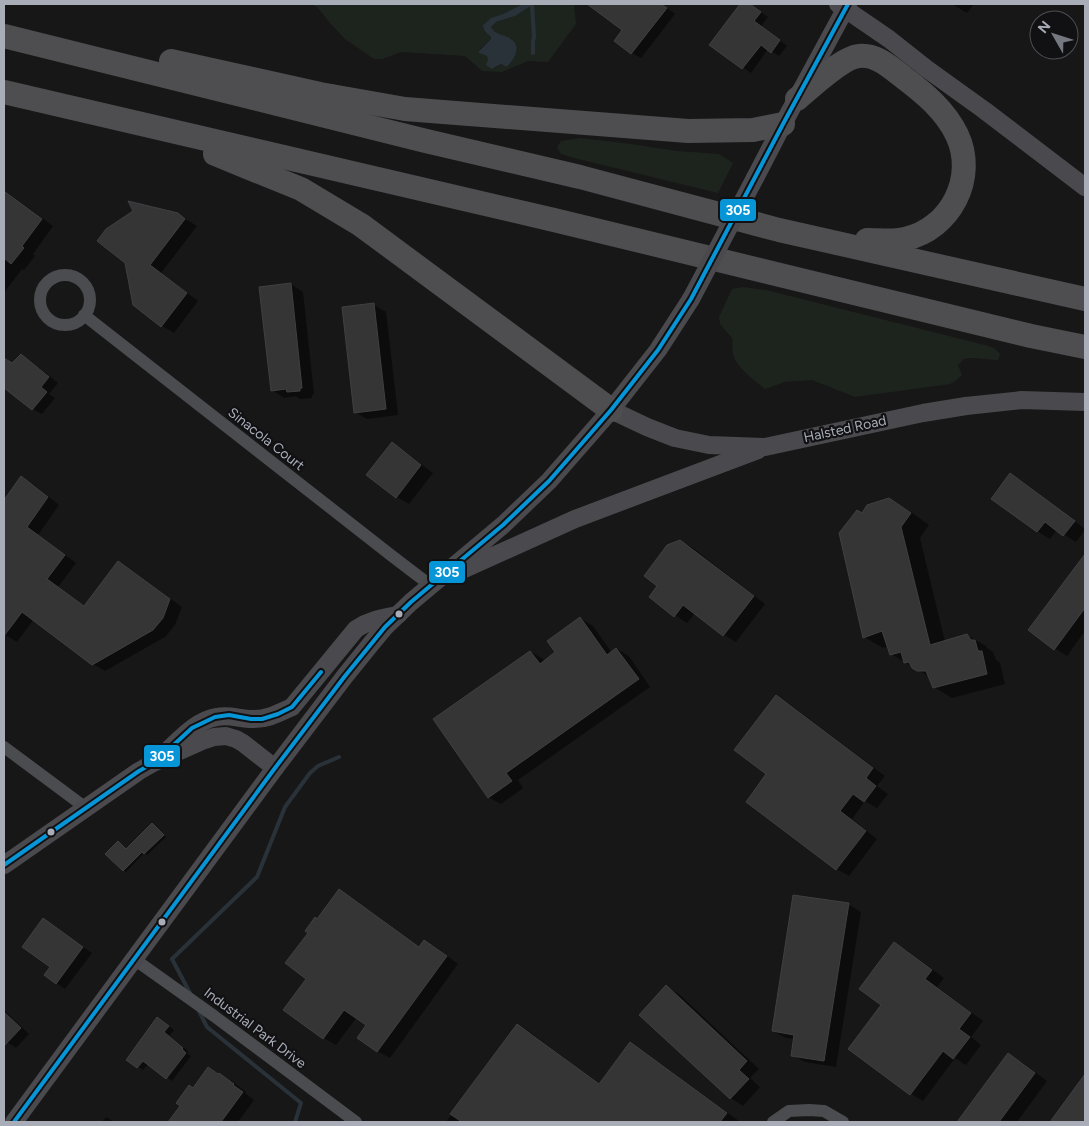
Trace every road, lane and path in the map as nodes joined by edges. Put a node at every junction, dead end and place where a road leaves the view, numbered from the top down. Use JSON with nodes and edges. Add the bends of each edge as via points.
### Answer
{"nodes":[{"id":1,"x":844,"y":5,"type":"edge"},
{"id":2,"x":4,"y":29,"type":"edge"},
{"id":3,"x":4,"y":36,"type":"edge"},
{"id":4,"x":4,"y":93,"type":"edge"},
{"id":5,"x":797,"y":99,"type":"junction"},
{"id":6,"x":783,"y":124,"type":"junction"},
{"id":7,"x":1085,"y":187,"type":"edge"},
{"id":8,"x":780,"y":230,"type":"junction"},
{"id":9,"x":1085,"y":299,"type":"edge"},
{"id":10,"x":84,"y":315,"type":"dead end"},
{"id":11,"x":1085,"y":347,"type":"edge"},
{"id":12,"x":1085,"y":402,"type":"edge"},
{"id":13,"x":610,"y":410,"type":"junction"},
{"id":14,"x":766,"y":447,"type":"junction"},
{"id":15,"x":430,"y":585,"type":"junction"},
{"id":16,"x":398,"y":615,"type":"junction"},
{"id":17,"x":4,"y":747,"type":"edge"},
{"id":18,"x":155,"y":762,"type":"junction"},
{"id":19,"x":275,"y":768,"type":"junction"},
{"id":20,"x":86,"y":808,"type":"junction"},
{"id":21,"x":4,"y":865,"type":"edge"},
{"id":22,"x":134,"y":959,"type":"junction"},
{"id":23,"x":14,"y":1122,"type":"edge"},
{"id":24,"x":356,"y":1122,"type":"edge"},
{"id":25,"x":773,"y":1122,"type":"edge"},
{"id":26,"x":843,"y":1122,"type":"edge"}],
"edges":[{"from":1,"to":5,"type":"main road"},
{"from":1,"to":7,"type":"main road"},
{"from":2,"to":6,"type":"highway","via":[[35,32],[320,94],[405,109],[688,131],[753,130]]},
{"from":3,"to":8,"type":"highway","via":[[580,177]]},
{"from":4,"to":11,"type":"highway"},
{"from":4,"to":13,"type":"highway","via":[[196,147],[302,189],[361,225]]},
{"from":5,"to":6,"type":"main road"},
{"from":5,"to":8,"type":"highway","via":[[844,62],[858,56],[873,57],[911,83],[942,111],[962,148],[964,173],[957,198],[944,217],[905,239],[866,240]]},
{"from":6,"to":13,"type":"main road","bridge":true,"via":[[691,299],[658,350]]},
{"from":8,"to":9,"type":"highway"},
{"from":10,"to":15,"type":"street","name":"Sinacola Court"},
{"from":12,"to":14,"type":"main road","name":"Halsted Road","via":[[1022,400],[966,406]]},
{"from":13,"to":14,"type":"main road","name":"Halsted Road","via":[[675,438],[710,445]]},
{"from":13,"to":15,"type":"main road","via":[[504,525]]},
{"from":14,"to":15,"type":"main road","via":[[575,520]]},
{"from":15,"to":16,"type":"main road"},
{"from":16,"to":18,"type":"main road","via":[[376,619],[356,630],[292,707],[262,719],[229,715],[215,717],[192,728]]},
{"from":16,"to":19,"type":"main road","via":[[345,676]]},
{"from":17,"to":20,"type":"street"},
{"from":18,"to":19,"type":"main road","via":[[214,737],[226,736],[243,743]]},
{"from":18,"to":20,"type":"main road"},
{"from":19,"to":22,"type":"main road"},
{"from":20,"to":21,"type":"main road"},
{"from":22,"to":23,"type":"main road"},
{"from":22,"to":24,"type":"street","name":"Industrial Park Drive"},
{"from":25,"to":26,"type":"street","via":[[789,1111],[809,1110],[824,1111]]}]}
